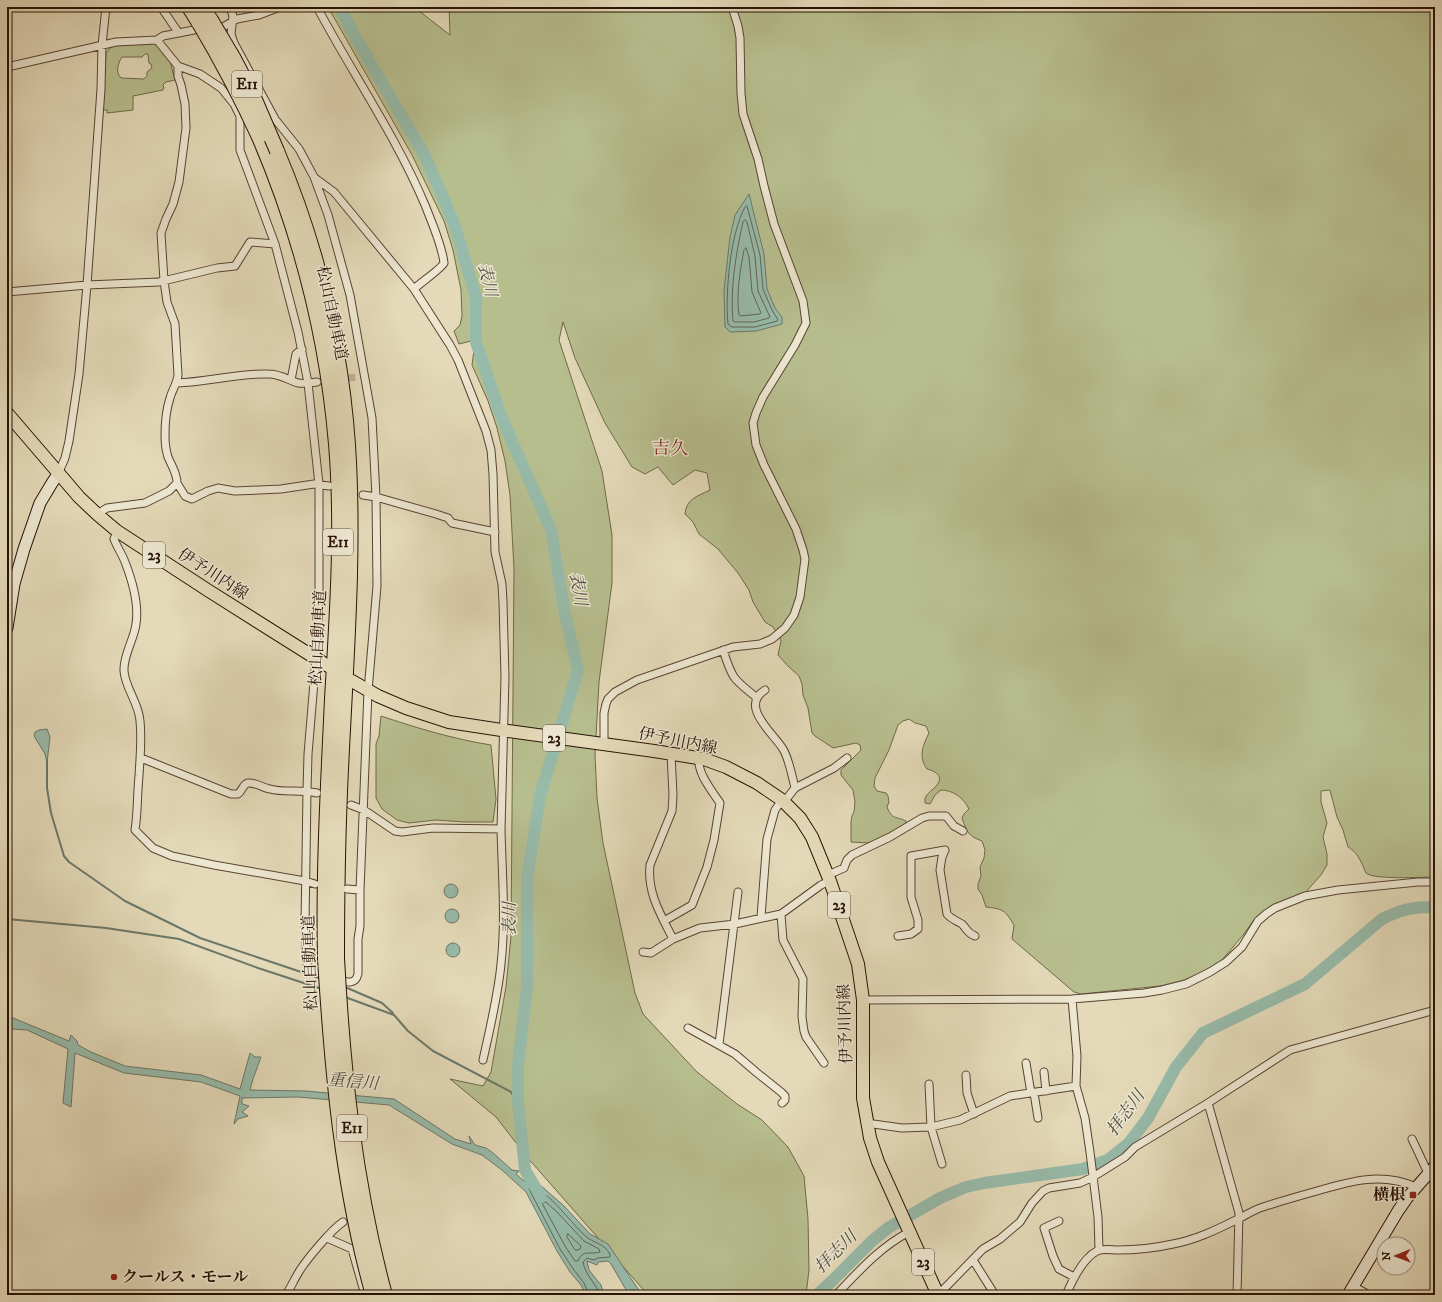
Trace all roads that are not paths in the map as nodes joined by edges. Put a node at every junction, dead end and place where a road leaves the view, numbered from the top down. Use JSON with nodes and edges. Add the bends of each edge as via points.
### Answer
{"nodes":[{"id":1,"x":106,"y":7,"type":"edge"},
{"id":2,"x":161,"y":7,"type":"edge"},
{"id":3,"x":189,"y":7,"type":"edge"},
{"id":4,"x":202,"y":7,"type":"edge"},
{"id":5,"x":230,"y":7,"type":"edge"},
{"id":6,"x":280,"y":7,"type":"edge"},
{"id":7,"x":317,"y":7,"type":"edge"},
{"id":8,"x":732,"y":7,"type":"edge"},
{"id":9,"x":205,"y":22,"type":"junction"},
{"id":10,"x":231,"y":24,"type":"junction"},
{"id":11,"x":178,"y":32,"type":"junction"},
{"id":12,"x":157,"y":40,"type":"junction"},
{"id":13,"x":102,"y":45,"type":"junction"},
{"id":14,"x":178,"y":66,"type":"junction"},
{"id":15,"x":7,"y":67,"type":"edge"},
{"id":16,"x":240,"y":116,"type":"junction"},
{"id":17,"x":275,"y":119,"type":"junction"},
{"id":18,"x":314,"y":177,"type":"junction"},
{"id":19,"x":274,"y":244,"type":"junction"},
{"id":20,"x":164,"y":281,"type":"junction"},
{"id":21,"x":87,"y":285,"type":"junction"},
{"id":22,"x":414,"y":289,"type":"junction"},
{"id":23,"x":7,"y":292,"type":"edge"},
{"id":24,"x":302,"y":349,"type":"junction"},
{"id":25,"x":291,"y":380,"type":"junction"},
{"id":26,"x":317,"y":382,"type":"tunnel mouth"},
{"id":27,"x":177,"y":383,"type":"junction"},
{"id":28,"x":308,"y":383,"type":"junction"},
{"id":29,"x":7,"y":414,"type":"edge"},
{"id":30,"x":58,"y":474,"type":"junction"},
{"id":31,"x":177,"y":483,"type":"junction"},
{"id":32,"x":319,"y":484,"type":"junction"},
{"id":33,"x":329,"y":486,"type":"dead end"},
{"id":34,"x":363,"y":495,"type":"dead end"},
{"id":35,"x":376,"y":497,"type":"junction"},
{"id":36,"x":98,"y":516,"type":"junction"},
{"id":37,"x":117,"y":531,"type":"junction"},
{"id":38,"x":495,"y":532,"type":"junction"},
{"id":39,"x":10,"y":585,"type":"edge"},
{"id":40,"x":7,"y":628,"type":"edge"},
{"id":41,"x":723,"y":650,"type":"junction"},
{"id":42,"x":316,"y":658,"type":"junction"},
{"id":43,"x":328,"y":666,"type":"dead end"},
{"id":44,"x":352,"y":681,"type":"dead end"},
{"id":45,"x":368,"y":690,"type":"junction"},
{"id":46,"x":765,"y":690,"type":"dead end"},
{"id":47,"x":756,"y":697,"type":"junction"},
{"id":48,"x":506,"y":731,"type":"junction"},
{"id":49,"x":602,"y":744,"type":"junction"},
{"id":50,"x":671,"y":753,"type":"junction"},
{"id":51,"x":141,"y":758,"type":"junction"},
{"id":52,"x":699,"y":758,"type":"junction"},
{"id":53,"x":848,"y":758,"type":"dead end"},
{"id":54,"x":795,"y":788,"type":"junction"},
{"id":55,"x":307,"y":791,"type":"junction"},
{"id":56,"x":317,"y":793,"type":"dead end"},
{"id":57,"x":783,"y":801,"type":"junction"},
{"id":58,"x":351,"y":805,"type":"dead end"},
{"id":59,"x":364,"y":810,"type":"junction"},
{"id":60,"x":501,"y":829,"type":"junction"},
{"id":61,"x":963,"y":831,"type":"dead end"},
{"id":62,"x":829,"y":878,"type":"junction"},
{"id":63,"x":305,"y":881,"type":"junction"},
{"id":64,"x":1435,"y":882,"type":"edge"},
{"id":65,"x":315,"y":884,"type":"dead end"},
{"id":66,"x":347,"y":889,"type":"dead end"},
{"id":67,"x":360,"y":890,"type":"junction"},
{"id":68,"x":738,"y":892,"type":"dead end"},
{"id":69,"x":781,"y":914,"type":"junction"},
{"id":70,"x":761,"y":917,"type":"junction"},
{"id":71,"x":664,"y":921,"type":"junction"},
{"id":72,"x":735,"y":924,"type":"junction"},
{"id":73,"x":898,"y":936,"type":"dead end"},
{"id":74,"x":974,"y":936,"type":"dead end"},
{"id":75,"x":673,"y":939,"type":"junction"},
{"id":76,"x":643,"y":952,"type":"dead end"},
{"id":77,"x":331,"y":958,"type":"junction"},
{"id":78,"x":1072,"y":999,"type":"junction"},
{"id":79,"x":863,"y":1000,"type":"junction"},
{"id":80,"x":1435,"y":1010,"type":"edge"},
{"id":81,"x":688,"y":1028,"type":"dead end"},
{"id":82,"x":719,"y":1044,"type":"junction"},
{"id":83,"x":484,"y":1060,"type":"dead end"},
{"id":84,"x":824,"y":1063,"type":"dead end"},
{"id":85,"x":1026,"y":1063,"type":"dead end"},
{"id":86,"x":1044,"y":1072,"type":"dead end"},
{"id":87,"x":966,"y":1075,"type":"dead end"},
{"id":88,"x":929,"y":1084,"type":"dead end"},
{"id":89,"x":1076,"y":1086,"type":"junction"},
{"id":90,"x":1046,"y":1090,"type":"junction"},
{"id":91,"x":1033,"y":1093,"type":"junction"},
{"id":92,"x":782,"y":1103,"type":"dead end"},
{"id":93,"x":1208,"y":1103,"type":"junction"},
{"id":94,"x":974,"y":1114,"type":"junction"},
{"id":95,"x":1038,"y":1118,"type":"dead end"},
{"id":96,"x":866,"y":1123,"type":"junction"},
{"id":97,"x":931,"y":1127,"type":"junction"},
{"id":98,"x":1412,"y":1139,"type":"dead end"},
{"id":99,"x":942,"y":1164,"type":"dead end"},
{"id":100,"x":1093,"y":1176,"type":"junction"},
{"id":101,"x":1427,"y":1177,"type":"edge"},
{"id":102,"x":1238,"y":1219,"type":"junction"},
{"id":103,"x":1059,"y":1221,"type":"dead end"},
{"id":104,"x":343,"y":1222,"type":"dead end"},
{"id":105,"x":908,"y":1230,"type":"junction"},
{"id":106,"x":327,"y":1238,"type":"junction"},
{"id":107,"x":1099,"y":1250,"type":"junction"},
{"id":108,"x":973,"y":1260,"type":"junction"},
{"id":109,"x":1074,"y":1277,"type":"junction"},
{"id":110,"x":1350,"y":1290,"type":"edge"},
{"id":111,"x":286,"y":1295,"type":"edge"},
{"id":112,"x":365,"y":1295,"type":"edge"},
{"id":113,"x":372,"y":1295,"type":"edge"},
{"id":114,"x":385,"y":1295,"type":"edge"},
{"id":115,"x":836,"y":1295,"type":"edge"},
{"id":116,"x":938,"y":1295,"type":"edge"},
{"id":117,"x":995,"y":1295,"type":"edge"},
{"id":118,"x":1066,"y":1295,"type":"edge"},
{"id":119,"x":1237,"y":1295,"type":"edge"},
{"id":120,"x":1369,"y":1295,"type":"edge"}],
"edges":[{"from":1,"to":13,"type":"street"},
{"from":2,"to":11,"type":"street"},
{"from":3,"to":9,"type":"highway","name":"松山自動車道","number":"E11"},
{"from":4,"to":9,"type":"highway","name":"松山自動車道","number":"E11"},
{"from":5,"to":10,"type":"street"},
{"from":6,"to":10,"type":"street","via":[[257,16],[237,19]]},
{"from":7,"to":22,"type":"street","via":[[400,153],[430,218],[444,263]]},
{"from":8,"to":41,"type":"street","via":[[740,38],[740,93],[743,114],[758,159],[774,224],[806,315],[806,323],[795,345],[756,413],[753,423],[754,435],[764,465],[796,529],[805,559],[800,597],[794,615],[785,628],[772,639],[760,644]]},
{"from":9,"to":77,"type":"highway","name":"松山自動車道","number":"E11","bridge":true,"via":[[259,137],[295,231],[310,284],[330,387],[339,511],[338,594],[326,849]]},
{"from":9,"to":77,"type":"highway","name":"松山自動車道","number":"E11","bridge":true,"via":[[233,57],[253,95],[294,192],[321,281],[341,386],[348,444],[350,594]]},
{"from":10,"to":11,"type":"street"},
{"from":10,"to":17,"type":"street","via":[[234,43]]},
{"from":11,"to":12,"type":"street"},
{"from":12,"to":13,"type":"street"},
{"from":12,"to":14,"type":"street"},
{"from":13,"to":15,"type":"street"},
{"from":13,"to":21,"type":"street"},
{"from":14,"to":16,"type":"street","via":[[200,74],[221,88],[228,94]]},
{"from":14,"to":20,"type":"street","via":[[185,104],[186,128],[174,204],[162,226]]},
{"from":16,"to":17,"type":"street"},
{"from":16,"to":19,"type":"street","via":[[240,150]]},
{"from":17,"to":18,"type":"street","via":[[299,149]]},
{"from":18,"to":22,"type":"street","via":[[334,192]]},
{"from":18,"to":35,"type":"street","via":[[328,215],[350,295],[361,376],[372,418]]},
{"from":19,"to":20,"type":"street","via":[[250,242],[232,268],[217,268]]},
{"from":19,"to":24,"type":"street"},
{"from":20,"to":21,"type":"street"},
{"from":20,"to":27,"type":"street","via":[[167,302],[175,324]]},
{"from":21,"to":23,"type":"street"},
{"from":21,"to":30,"type":"street","via":[[70,441]]},
{"from":22,"to":38,"type":"street","via":[[458,360],[486,431],[491,450]]},
{"from":24,"to":25,"type":"street","via":[[296,354]]},
{"from":24,"to":28,"type":"street"},
{"from":25,"to":27,"type":"street","via":[[279,375],[261,374]]},
{"from":25,"to":28,"type":"street"},
{"from":26,"to":28,"type":"street"},
{"from":27,"to":31,"type":"street","via":[[169,400],[165,422],[167,455],[176,472]]},
{"from":28,"to":32,"type":"street"},
{"from":29,"to":30,"type":"main road","name":"伊予川内線","number":"23"},
{"from":30,"to":36,"type":"main road","name":"伊予川内線","number":"23"},
{"from":30,"to":39,"type":"street","via":[[40,503]]},
{"from":31,"to":32,"type":"street","via":[[185,496],[192,499],[218,488],[235,491],[267,490]]},
{"from":31,"to":36,"type":"street","via":[[145,503],[107,508]]},
{"from":32,"to":33,"type":"street"},
{"from":32,"to":42,"type":"street"},
{"from":34,"to":35,"type":"street"},
{"from":35,"to":38,"type":"street","via":[[448,518],[452,523]]},
{"from":35,"to":45,"type":"street","via":[[377,586]]},
{"from":36,"to":37,"type":"main road","name":"伊予川内線","number":"23"},
{"from":37,"to":42,"type":"main road","name":"伊予川内線","number":"23"},
{"from":37,"to":51,"type":"street","via":[[114,539],[127,569],[137,615],[124,672],[140,720]]},
{"from":38,"to":48,"type":"street","via":[[495,552],[503,602]]},
{"from":39,"to":40,"type":"street"},
{"from":41,"to":47,"type":"street","via":[[737,683]]},
{"from":41,"to":49,"type":"street","via":[[637,680],[608,698]]},
{"from":42,"to":43,"type":"main road","name":"伊予川内線","number":"23"},
{"from":42,"to":55,"type":"street"},
{"from":44,"to":45,"type":"main road","name":"伊予川内線","number":"23"},
{"from":45,"to":48,"type":"main road","name":"伊予川内線","number":"23","via":[[434,718]]},
{"from":45,"to":59,"type":"street"},
{"from":46,"to":47,"type":"street"},
{"from":47,"to":54,"type":"street","via":[[756,709],[763,724],[784,750]]},
{"from":48,"to":49,"type":"main road","name":"伊予川内線","number":"23"},
{"from":48,"to":60,"type":"street"},
{"from":49,"to":50,"type":"main road","name":"伊予川内線","number":"23"},
{"from":50,"to":52,"type":"main road","name":"伊予川内線","number":"23"},
{"from":50,"to":71,"type":"street","via":[[672,811],[649,871],[652,893]]},
{"from":51,"to":55,"type":"street","via":[[231,794],[238,794],[246,784],[251,783],[270,790]]},
{"from":51,"to":63,"type":"street","via":[[135,830],[153,848],[172,856],[202,863]]},
{"from":52,"to":57,"type":"main road","name":"伊予川内線","number":"23","via":[[746,777]]},
{"from":52,"to":71,"type":"street","via":[[698,764],[703,776],[720,803],[714,840],[707,867],[692,905]]},
{"from":53,"to":54,"type":"street"},
{"from":54,"to":57,"type":"street"},
{"from":55,"to":56,"type":"street"},
{"from":55,"to":63,"type":"street"},
{"from":57,"to":62,"type":"main road","name":"伊予川内線","number":"23","via":[[809,831]]},
{"from":57,"to":70,"type":"street","via":[[774,810],[767,839]]},
{"from":58,"to":59,"type":"street"},
{"from":59,"to":60,"type":"street","via":[[402,832],[433,828]]},
{"from":59,"to":67,"type":"street"},
{"from":60,"to":83,"type":"street","via":[[501,963]]},
{"from":61,"to":62,"type":"street","via":[[954,826],[946,816],[922,818],[852,855],[844,868]]},
{"from":62,"to":69,"type":"street"},
{"from":62,"to":79,"type":"main road","name":"伊予川内線","number":"23","via":[[858,964]]},
{"from":63,"to":65,"type":"street"},
{"from":63,"to":67,"type":"street","via":[[307,964],[309,968],[320,973],[350,983],[354,982],[358,974]]},
{"from":64,"to":78,"type":"street","via":[[1338,890],[1305,896],[1266,914],[1258,921],[1242,946],[1226,962],[1186,984],[1144,993]]},
{"from":66,"to":67,"type":"street"},
{"from":68,"to":72,"type":"street"},
{"from":69,"to":70,"type":"street"},
{"from":69,"to":84,"type":"street","via":[[783,940],[803,979],[804,1031]]},
{"from":70,"to":72,"type":"street"},
{"from":71,"to":75,"type":"street"},
{"from":72,"to":75,"type":"street","via":[[700,928]]},
{"from":72,"to":82,"type":"street"},
{"from":73,"to":74,"type":"street","via":[[912,934],[918,929],[911,897],[911,856],[945,850],[940,870],[947,914]]},
{"from":75,"to":76,"type":"street","via":[[651,953]]},
{"from":77,"to":113,"type":"highway","name":"松山自動車道","number":"E11","bridge":true,"via":[[331,1054],[339,1120],[348,1180]]},
{"from":77,"to":114,"type":"highway","name":"松山自動車道","number":"E11","bridge":true,"via":[[350,1119],[369,1229]]},
{"from":78,"to":79,"type":"street"},
{"from":78,"to":89,"type":"street","via":[[1077,1056]]},
{"from":79,"to":96,"type":"main road","name":"伊予川内線","number":"23","via":[[862,1084]]},
{"from":80,"to":93,"type":"street","via":[[1290,1050]]},
{"from":81,"to":82,"type":"street"},
{"from":82,"to":92,"type":"street","via":[[781,1092],[785,1096]]},
{"from":85,"to":91,"type":"street"},
{"from":86,"to":90,"type":"street"},
{"from":87,"to":94,"type":"street","via":[[967,1093]]},
{"from":88,"to":97,"type":"street"},
{"from":89,"to":90,"type":"street"},
{"from":89,"to":100,"type":"street","via":[[1085,1118]]},
{"from":90,"to":91,"type":"street"},
{"from":91,"to":94,"type":"street","via":[[1004,1098]]},
{"from":91,"to":95,"type":"street"},
{"from":93,"to":100,"type":"street"},
{"from":93,"to":102,"type":"street","via":[[1239,1213]]},
{"from":94,"to":97,"type":"street"},
{"from":96,"to":97,"type":"street","via":[[902,1128]]},
{"from":96,"to":105,"type":"main road","name":"伊予川内線","number":"23","via":[[878,1162]]},
{"from":97,"to":99,"type":"street"},
{"from":98,"to":101,"type":"street"},
{"from":100,"to":107,"type":"street"},
{"from":100,"to":108,"type":"street","via":[[1080,1183],[1044,1191],[1032,1203],[1020,1222],[983,1249]]},
{"from":101,"to":102,"type":"street","via":[[1400,1181],[1351,1181],[1251,1211]]},
{"from":101,"to":110,"type":"street","via":[[1398,1211]]},
{"from":102,"to":107,"type":"street","via":[[1175,1244]]},
{"from":102,"to":119,"type":"street"},
{"from":103,"to":109,"type":"street","via":[[1044,1228],[1059,1268]]},
{"from":104,"to":106,"type":"street"},
{"from":105,"to":115,"type":"street","via":[[865,1264]]},
{"from":105,"to":116,"type":"main road","name":"伊予川内線","number":"23"},
{"from":106,"to":111,"type":"street","via":[[300,1270]]},
{"from":106,"to":112,"type":"street","via":[[352,1249]]},
{"from":107,"to":109,"type":"street","via":[[1091,1255]]},
{"from":108,"to":116,"type":"street"},
{"from":108,"to":117,"type":"street"},
{"from":109,"to":118,"type":"street"},
{"from":110,"to":120,"type":"street"}]}
